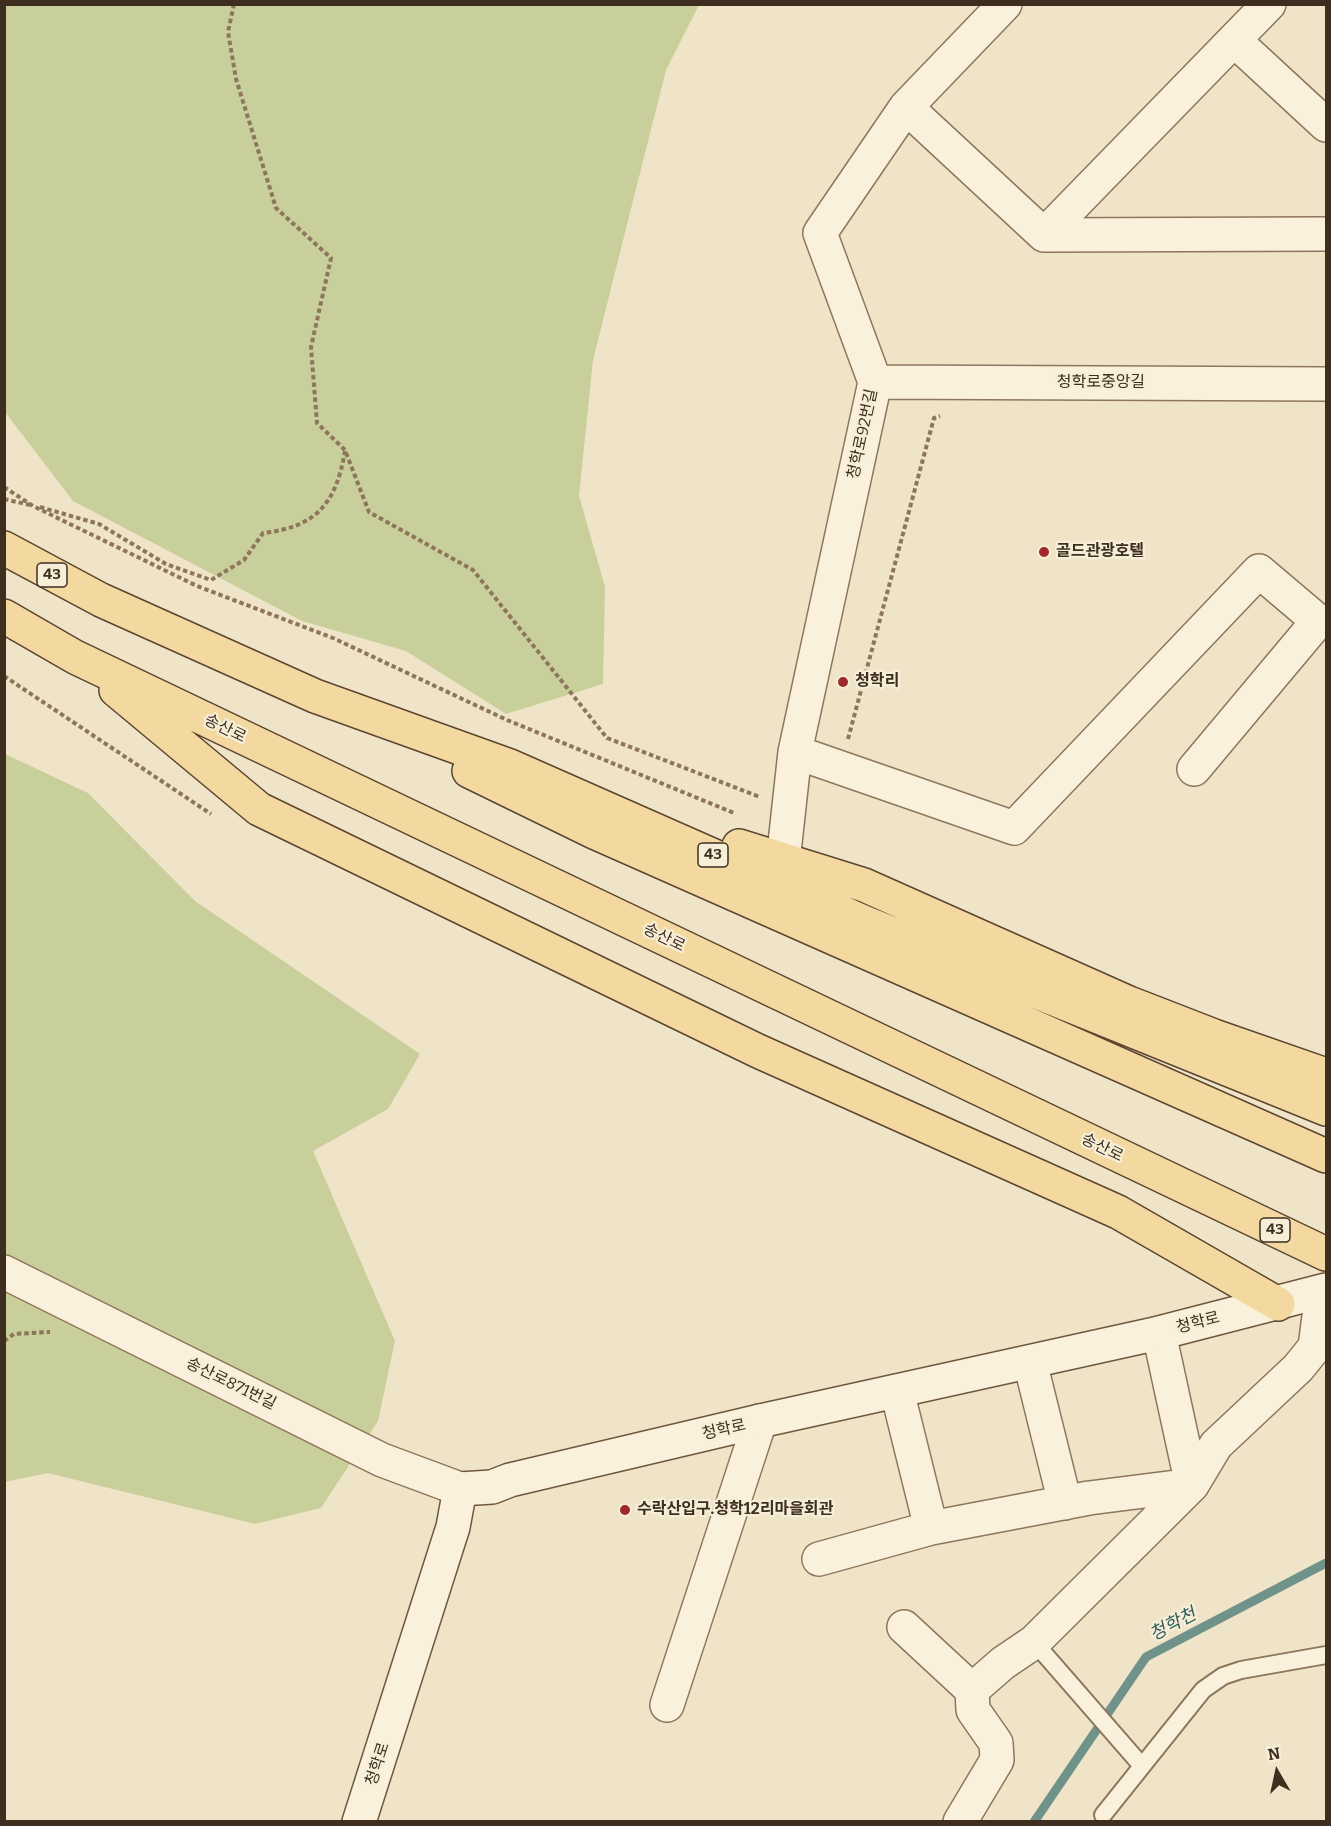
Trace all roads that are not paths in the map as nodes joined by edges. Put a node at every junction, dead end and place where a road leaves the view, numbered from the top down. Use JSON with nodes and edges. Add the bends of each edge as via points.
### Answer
{"nodes":[{"id":1,"x":1005,"y":4,"type":"edge"},
{"id":2,"x":1269,"y":4,"type":"edge"},
{"id":3,"x":1234,"y":40,"type":"junction"},
{"id":4,"x":906,"y":106,"type":"junction"},
{"id":5,"x":1326,"y":125,"type":"edge"},
{"id":6,"x":1326,"y":234,"type":"edge"},
{"id":7,"x":1044,"y":235,"type":"junction"},
{"id":8,"x":875,"y":382,"type":"junction"},
{"id":9,"x":1326,"y":384,"type":"edge"},
{"id":10,"x":4,"y":548,"type":"edge"},
{"id":11,"x":4,"y":616,"type":"edge"},
{"id":12,"x":75,"y":657,"type":"junction"},
{"id":13,"x":315,"y":696,"type":"junction"},
{"id":14,"x":795,"y":752,"type":"junction"},
{"id":15,"x":510,"y":766,"type":"junction"},
{"id":16,"x":1194,"y":769,"type":"dead end"},
{"id":17,"x":783,"y":861,"type":"junction"},
{"id":18,"x":1214,"y":1036,"type":"junction"},
{"id":19,"x":1326,"y":1056,"type":"edge"},
{"id":20,"x":1326,"y":1075,"type":"edge"},
{"id":21,"x":1326,"y":1109,"type":"edge"},
{"id":22,"x":1326,"y":1156,"type":"edge"},
{"id":23,"x":1326,"y":1254,"type":"edge"},
{"id":24,"x":4,"y":1272,"type":"edge"},
{"id":25,"x":1324,"y":1291,"type":"edge"},
{"id":26,"x":1278,"y":1304,"type":"junction"},
{"id":27,"x":1159,"y":1333,"type":"junction"},
{"id":28,"x":1030,"y":1362,"type":"junction"},
{"id":29,"x":897,"y":1391,"type":"junction"},
{"id":30,"x":760,"y":1421,"type":"junction"},
{"id":31,"x":1192,"y":1485,"type":"junction"},
{"id":32,"x":460,"y":1489,"type":"junction"},
{"id":33,"x":1065,"y":1503,"type":"junction"},
{"id":34,"x":931,"y":1528,"type":"junction"},
{"id":35,"x":819,"y":1559,"type":"dead end"},
{"id":36,"x":903,"y":1627,"type":"dead end"},
{"id":37,"x":1045,"y":1654,"type":"junction"},
{"id":38,"x":1326,"y":1655,"type":"edge"},
{"id":39,"x":972,"y":1690,"type":"junction"},
{"id":40,"x":667,"y":1705,"type":"dead end"},
{"id":41,"x":1142,"y":1766,"type":"junction"},
{"id":42,"x":1103,"y":1815,"type":"dead end"},
{"id":43,"x":359,"y":1821,"type":"edge"},
{"id":44,"x":960,"y":1821,"type":"edge"}],
"edges":[{"from":1,"to":4,"type":"street","name":"청학로92번길"},
{"from":2,"to":3,"type":"street"},
{"from":3,"to":5,"type":"street"},
{"from":3,"to":7,"type":"street"},
{"from":4,"to":7,"type":"street"},
{"from":4,"to":8,"type":"street","name":"청학로92번길","via":[[820,233]]},
{"from":6,"to":7,"type":"street"},
{"from":8,"to":9,"type":"street","name":"청학로중앙길"},
{"from":8,"to":14,"type":"street","name":"청학로92번길"},
{"from":10,"to":13,"type":"main road","number":"43","via":[[101,600]]},
{"from":11,"to":12,"type":"main road","name":"송산로","number":"43"},
{"from":12,"to":23,"type":"main road","name":"송산로","number":"43"},
{"from":12,"to":26,"type":"main road","via":[[259,809],[758,1051],[1118,1212]]},
{"from":13,"to":15,"type":"main road","number":"43"},
{"from":13,"to":22,"type":"main road","via":[[594,832]]},
{"from":14,"to":16,"type":"street","via":[[1014,828],[1259,571],[1318,621]]},
{"from":14,"to":17,"type":"street","name":"청학로92번길"},
{"from":15,"to":17,"type":"main road"},
{"from":15,"to":21,"type":"main road","number":"43","via":[[866,923]]},
{"from":17,"to":18,"type":"main road","via":[[864,885],[1129,1003]]},
{"from":18,"to":19,"type":"main road"},
{"from":18,"to":20,"type":"main road"},
{"from":24,"to":32,"type":"street","name":"송산로871번길","via":[[382,1460]]},
{"from":25,"to":26,"type":"street","name":"청학로"},
{"from":25,"to":31,"type":"street","via":[[1315,1347],[1216,1445]]},
{"from":26,"to":27,"type":"street","name":"청학로"},
{"from":27,"to":28,"type":"street","name":"청학로"},
{"from":27,"to":31,"type":"street"},
{"from":28,"to":29,"type":"street","name":"청학로"},
{"from":28,"to":33,"type":"street"},
{"from":29,"to":30,"type":"street","name":"청학로"},
{"from":29,"to":34,"type":"street"},
{"from":30,"to":32,"type":"street","name":"청학로","via":[[492,1487]]},
{"from":30,"to":40,"type":"street"},
{"from":31,"to":33,"type":"street"},
{"from":31,"to":37,"type":"street"},
{"from":32,"to":43,"type":"street","name":"청학로","via":[[453,1527]]},
{"from":33,"to":34,"type":"street"},
{"from":34,"to":35,"type":"street"},
{"from":36,"to":39,"type":"street"},
{"from":37,"to":39,"type":"street","via":[[1003,1663]]},
{"from":37,"to":41,"type":"lane"},
{"from":38,"to":41,"type":"lane","via":[[1223,1676],[1203,1690]]},
{"from":39,"to":44,"type":"street","via":[[974,1710],[996,1743],[998,1760]]},
{"from":41,"to":42,"type":"lane"}]}
